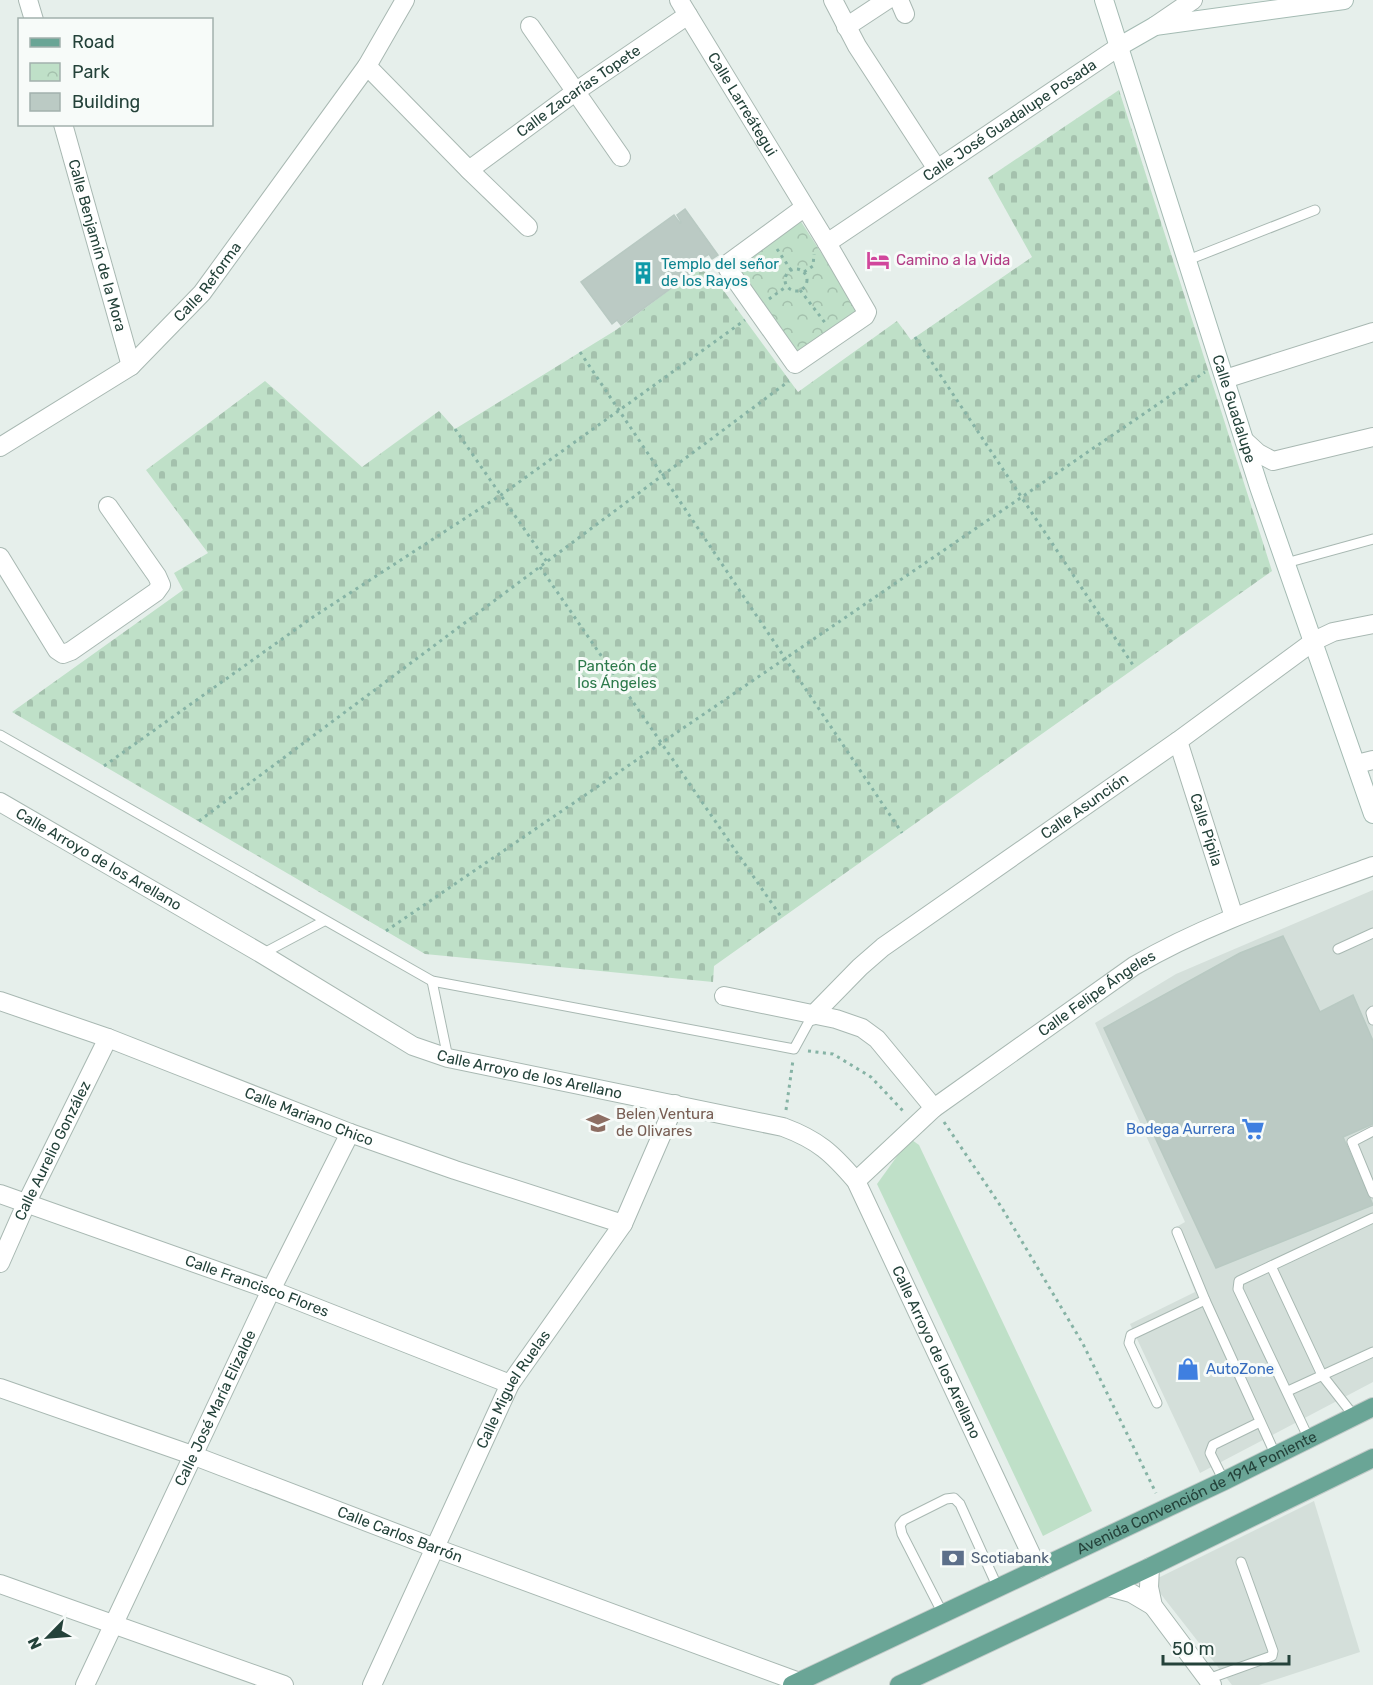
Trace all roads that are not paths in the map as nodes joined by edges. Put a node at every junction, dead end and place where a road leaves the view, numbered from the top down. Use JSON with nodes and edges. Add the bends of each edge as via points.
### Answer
{"nodes":[{"id":1,"x":28,"y":0,"type":"edge"},
{"id":2,"x":405,"y":0,"type":"edge"},
{"id":3,"x":833,"y":0,"type":"edge"},
{"id":4,"x":887,"y":0,"type":"edge"},
{"id":5,"x":1104,"y":0,"type":"edge"},
{"id":6,"x":1193,"y":0,"type":"edge"},
{"id":7,"x":1344,"y":0,"type":"edge"},
{"id":8,"x":684,"y":8,"type":"edge"},
{"id":9,"x":33,"y":18,"type":"edge"},
{"id":10,"x":530,"y":26,"type":"dead end"},
{"id":11,"x":1155,"y":26,"type":"junction"},
{"id":12,"x":846,"y":27,"type":"junction"},
{"id":13,"x":1120,"y":46,"type":"junction"},
{"id":14,"x":367,"y":66,"type":"junction"},
{"id":15,"x":575,"y":92,"type":"junction"},
{"id":16,"x":64,"y":126,"type":"edge"},
{"id":17,"x":621,"y":157,"type":"dead end"},
{"id":18,"x":938,"y":169,"type":"junction"},
{"id":19,"x":469,"y":170,"type":"junction"},
{"id":20,"x":806,"y":207,"type":"junction"},
{"id":21,"x":1316,"y":210,"type":"dead end"},
{"id":22,"x":528,"y":227,"type":"dead end"},
{"id":23,"x":827,"y":243,"type":"junction"},
{"id":24,"x":1188,"y":260,"type":"junction"},
{"id":25,"x":1373,"y":332,"type":"edge"},
{"id":26,"x":131,"y":366,"type":"junction"},
{"id":27,"x":1225,"y":379,"type":"junction"},
{"id":28,"x":1373,"y":438,"type":"edge"},
{"id":29,"x":1246,"y":442,"type":"junction"},
{"id":30,"x":0,"y":447,"type":"edge"},
{"id":31,"x":1274,"y":461,"type":"junction"},
{"id":32,"x":1259,"y":488,"type":"junction"},
{"id":33,"x":108,"y":506,"type":"dead end"},
{"id":34,"x":1373,"y":539,"type":"edge"},
{"id":35,"x":0,"y":557,"type":"edge"},
{"id":36,"x":1286,"y":563,"type":"junction"},
{"id":37,"x":8,"y":589,"type":"edge"},
{"id":38,"x":1373,"y":624,"type":"edge"},
{"id":39,"x":1314,"y":641,"type":"junction"},
{"id":40,"x":0,"y":735,"type":"edge"},
{"id":41,"x":1178,"y":741,"type":"junction"},
{"id":42,"x":1365,"y":762,"type":"edge"},
{"id":43,"x":0,"y":802,"type":"edge"},
{"id":44,"x":1373,"y":814,"type":"edge"},
{"id":45,"x":1373,"y":866,"type":"edge"},
{"id":46,"x":1234,"y":917,"type":"junction"},
{"id":47,"x":324,"y":921,"type":"junction"},
{"id":48,"x":1373,"y":933,"type":"edge"},
{"id":49,"x":1338,"y":950,"type":"dead end"},
{"id":50,"x":262,"y":954,"type":"junction"},
{"id":51,"x":432,"y":981,"type":"junction"},
{"id":52,"x":724,"y":996,"type":"dead end"},
{"id":53,"x":0,"y":1001,"type":"edge"},
{"id":54,"x":1373,"y":1011,"type":"edge"},
{"id":55,"x":812,"y":1016,"type":"junction"},
{"id":56,"x":1373,"y":1020,"type":"edge"},
{"id":57,"x":108,"y":1038,"type":"junction"},
{"id":58,"x":448,"y":1058,"type":"junction"},
{"id":59,"x":675,"y":1104,"type":"junction"},
{"id":60,"x":934,"y":1108,"type":"junction"},
{"id":61,"x":1373,"y":1131,"type":"edge"},
{"id":62,"x":350,"y":1132,"type":"junction"},
{"id":63,"x":856,"y":1181,"type":"junction"},
{"id":64,"x":1373,"y":1193,"type":"edge"},
{"id":65,"x":0,"y":1194,"type":"edge"},
{"id":66,"x":26,"y":1204,"type":"junction"},
{"id":67,"x":1373,"y":1218,"type":"edge"},
{"id":68,"x":622,"y":1224,"type":"junction"},
{"id":69,"x":1177,"y":1232,"type":"dead end"},
{"id":70,"x":0,"y":1263,"type":"edge"},
{"id":71,"x":1271,"y":1266,"type":"junction"},
{"id":72,"x":271,"y":1290,"type":"junction"},
{"id":73,"x":1205,"y":1300,"type":"junction"},
{"id":74,"x":1373,"y":1352,"type":"edge"},
{"id":75,"x":1322,"y":1375,"type":"junction"},
{"id":76,"x":510,"y":1384,"type":"junction"},
{"id":77,"x":0,"y":1388,"type":"edge"},
{"id":78,"x":1288,"y":1391,"type":"junction"},
{"id":79,"x":1157,"y":1403,"type":"dead end"},
{"id":80,"x":1373,"y":1407,"type":"edge"},
{"id":81,"x":1354,"y":1416,"type":"junction"},
{"id":82,"x":1260,"y":1422,"type":"junction"},
{"id":83,"x":1309,"y":1439,"type":"junction"},
{"id":84,"x":192,"y":1455,"type":"junction"},
{"id":85,"x":1276,"y":1456,"type":"junction"},
{"id":86,"x":1373,"y":1458,"type":"edge"},
{"id":87,"x":1224,"y":1481,"type":"junction"},
{"id":88,"x":435,"y":1548,"type":"junction"},
{"id":89,"x":1241,"y":1562,"type":"dead end"},
{"id":90,"x":1150,"y":1567,"type":"junction"},
{"id":91,"x":1038,"y":1569,"type":"junction"},
{"id":92,"x":0,"y":1584,"type":"edge"},
{"id":93,"x":1108,"y":1587,"type":"junction"},
{"id":94,"x":998,"y":1588,"type":"junction"},
{"id":95,"x":1153,"y":1606,"type":"junction"},
{"id":96,"x":943,"y":1614,"type":"junction"},
{"id":97,"x":113,"y":1624,"type":"junction"},
{"id":98,"x":1210,"y":1682,"type":"edge"},
{"id":99,"x":796,"y":1683,"type":"edge"},
{"id":100,"x":85,"y":1685,"type":"edge"},
{"id":101,"x":285,"y":1685,"type":"edge"},
{"id":102,"x":372,"y":1685,"type":"edge"},
{"id":103,"x":899,"y":1685,"type":"edge"}],
"edges":[{"from":1,"to":9,"type":"street"},
{"from":2,"to":14,"type":"street","name":"Calle Reforma"},
{"from":3,"to":12,"type":"street"},
{"from":4,"to":12,"type":"street"},
{"from":5,"to":13,"type":"street","name":"Calle Guadalupe"},
{"from":6,"to":11,"type":"street","name":"Calle José Guadalupe Posada"},
{"from":7,"to":11,"type":"street"},
{"from":8,"to":15,"type":"street","name":"Calle Zacarías Topete"},
{"from":8,"to":20,"type":"street","name":"Calle Larreátegui"},
{"from":10,"to":15,"type":"street"},
{"from":11,"to":13,"type":"street","name":"Calle José Guadalupe Posada"},
{"from":12,"to":18,"type":"street"},
{"from":13,"to":18,"type":"street","name":"Calle José Guadalupe Posada"},
{"from":13,"to":24,"type":"street","name":"Calle Guadalupe"},
{"from":14,"to":19,"type":"street"},
{"from":14,"to":26,"type":"street","name":"Calle Reforma","via":[[202,293]]},
{"from":15,"to":17,"type":"street"},
{"from":15,"to":19,"type":"street","name":"Calle Zacarías Topete"},
{"from":16,"to":26,"type":"street","name":"Calle Benjamín de la Mora"},
{"from":18,"to":23,"type":"street","name":"Calle José Guadalupe Posada"},
{"from":19,"to":22,"type":"street"},
{"from":20,"to":23,"type":"street","name":"Calle Larreátegui"},
{"from":20,"to":23,"type":"street","name":"Calle Larreátegui","via":[[726,265],[750,315],[795,364],[867,312]]},
{"from":21,"to":24,"type":"lane"},
{"from":24,"to":27,"type":"street","name":"Calle Guadalupe"},
{"from":25,"to":27,"type":"street"},
{"from":26,"to":30,"type":"street","name":"Calle Reforma"},
{"from":27,"to":29,"type":"street","name":"Calle Guadalupe"},
{"from":28,"to":31,"type":"street"},
{"from":29,"to":31,"type":"street"},
{"from":29,"to":32,"type":"street","name":"Calle Guadalupe"},
{"from":31,"to":32,"type":"street"},
{"from":32,"to":36,"type":"street","name":"Calle Guadalupe"},
{"from":33,"to":37,"type":"street","via":[[157,576],[161,585],[156,592],[63,654]]},
{"from":34,"to":36,"type":"lane"},
{"from":35,"to":37,"type":"street"},
{"from":36,"to":39,"type":"street","name":"Calle Guadalupe"},
{"from":38,"to":39,"type":"street","name":"Calle Asunción","via":[[1333,632]]},
{"from":39,"to":41,"type":"street","name":"Calle Asunción"},
{"from":39,"to":42,"type":"street","name":"Calle Guadalupe"},
{"from":40,"to":47,"type":"lane"},
{"from":41,"to":46,"type":"street","name":"Calle Pípila"},
{"from":41,"to":55,"type":"street","name":"Calle Asunción","via":[[883,947]]},
{"from":42,"to":44,"type":"street","name":"Calle Guadalupe"},
{"from":43,"to":50,"type":"street","name":"Calle Arroyo de los Arellano"},
{"from":45,"to":46,"type":"street","name":"Calle Felipe Ángeles"},
{"from":46,"to":60,"type":"street","name":"Calle Felipe Ángeles","via":[[1134,966]]},
{"from":47,"to":50,"type":"lane"},
{"from":47,"to":51,"type":"lane"},
{"from":48,"to":49,"type":"lane"},
{"from":50,"to":58,"type":"street","name":"Calle Arroyo de los Arellano","via":[[413,1046]]},
{"from":51,"to":55,"type":"lane","via":[[795,1049]]},
{"from":51,"to":58,"type":"lane"},
{"from":52,"to":55,"type":"street"},
{"from":53,"to":57,"type":"street","name":"Calle Mariano Chico"},
{"from":54,"to":56,"type":"lane"},
{"from":55,"to":60,"type":"street","via":[[862,1028],[877,1039]]},
{"from":57,"to":62,"type":"street","name":"Calle Mariano Chico"},
{"from":57,"to":66,"type":"street","name":"Calle Aurelio González"},
{"from":58,"to":59,"type":"street","name":"Calle Arroyo de los Arellano"},
{"from":59,"to":63,"type":"street","name":"Calle Arroyo de los Arellano","via":[[808,1136],[821,1144]]},
{"from":59,"to":68,"type":"street","name":"Calle Miguel Ruelas"},
{"from":60,"to":63,"type":"street","name":"Calle Felipe Ángeles"},
{"from":61,"to":64,"type":"lane","via":[[1352,1142]]},
{"from":62,"to":68,"type":"street","name":"Calle Mariano Chico"},
{"from":62,"to":72,"type":"street","name":"Calle José María Elizalde"},
{"from":63,"to":91,"type":"street","name":"Calle Arroyo de los Arellano"},
{"from":65,"to":66,"type":"street","name":"Calle Francisco Flores"},
{"from":66,"to":70,"type":"street","name":"Calle Aurelio González"},
{"from":66,"to":72,"type":"street","name":"Calle Francisco Flores"},
{"from":67,"to":71,"type":"lane"},
{"from":68,"to":76,"type":"street","name":"Calle Miguel Ruelas"},
{"from":69,"to":73,"type":"lane"},
{"from":71,"to":75,"type":"lane"},
{"from":71,"to":78,"type":"lane","via":[[1239,1281],[1238,1289]]},
{"from":72,"to":76,"type":"street","name":"Calle Francisco Flores"},
{"from":72,"to":84,"type":"street","name":"Calle José María Elizalde"},
{"from":73,"to":79,"type":"lane","via":[[1129,1338]]},
{"from":73,"to":82,"type":"lane"},
{"from":74,"to":75,"type":"lane"},
{"from":75,"to":78,"type":"lane"},
{"from":75,"to":81,"type":"lane"},
{"from":76,"to":88,"type":"street","name":"Calle Miguel Ruelas"},
{"from":77,"to":84,"type":"street","name":"Calle Carlos Barrón"},
{"from":78,"to":83,"type":"lane"},
{"from":80,"to":81,"type":"main road","name":"Avenida Convención de 1914 Poniente"},
{"from":81,"to":83,"type":"main road","name":"Avenida Convención de 1914 Poniente"},
{"from":82,"to":85,"type":"lane"},
{"from":82,"to":87,"type":"lane","via":[[1210,1449]]},
{"from":83,"to":85,"type":"main road","name":"Avenida Convención de 1914 Poniente"},
{"from":84,"to":88,"type":"street","name":"Calle Carlos Barrón"},
{"from":84,"to":97,"type":"street","name":"Calle José María Elizalde"},
{"from":85,"to":87,"type":"main road","name":"Avenida Convención de 1914 Poniente"},
{"from":86,"to":90,"type":"main road"},
{"from":87,"to":91,"type":"main road","name":"Avenida Convención de 1914 Poniente"},
{"from":88,"to":99,"type":"street","name":"Calle Carlos Barrón"},
{"from":88,"to":102,"type":"street","name":"Calle Miguel Ruelas"},
{"from":89,"to":98,"type":"lane","via":[[1272,1656]]},
{"from":90,"to":93,"type":"main road"},
{"from":90,"to":95,"type":"street"},
{"from":91,"to":94,"type":"main road","name":"Avenida Convención de 1914 Poniente"},
{"from":92,"to":97,"type":"street"},
{"from":93,"to":95,"type":"street","via":[[1131,1593]]},
{"from":93,"to":103,"type":"main road"},
{"from":94,"to":96,"type":"main road","name":"Avenida Convención de 1914 Poniente"},
{"from":94,"to":96,"type":"lane","via":[[960,1504],[954,1498],[946,1498],[900,1525]]},
{"from":95,"to":98,"type":"street"},
{"from":96,"to":99,"type":"main road","name":"Avenida Convención de 1914 Poniente"},
{"from":97,"to":100,"type":"street","name":"Calle José María Elizalde"},
{"from":97,"to":101,"type":"street"}]}
